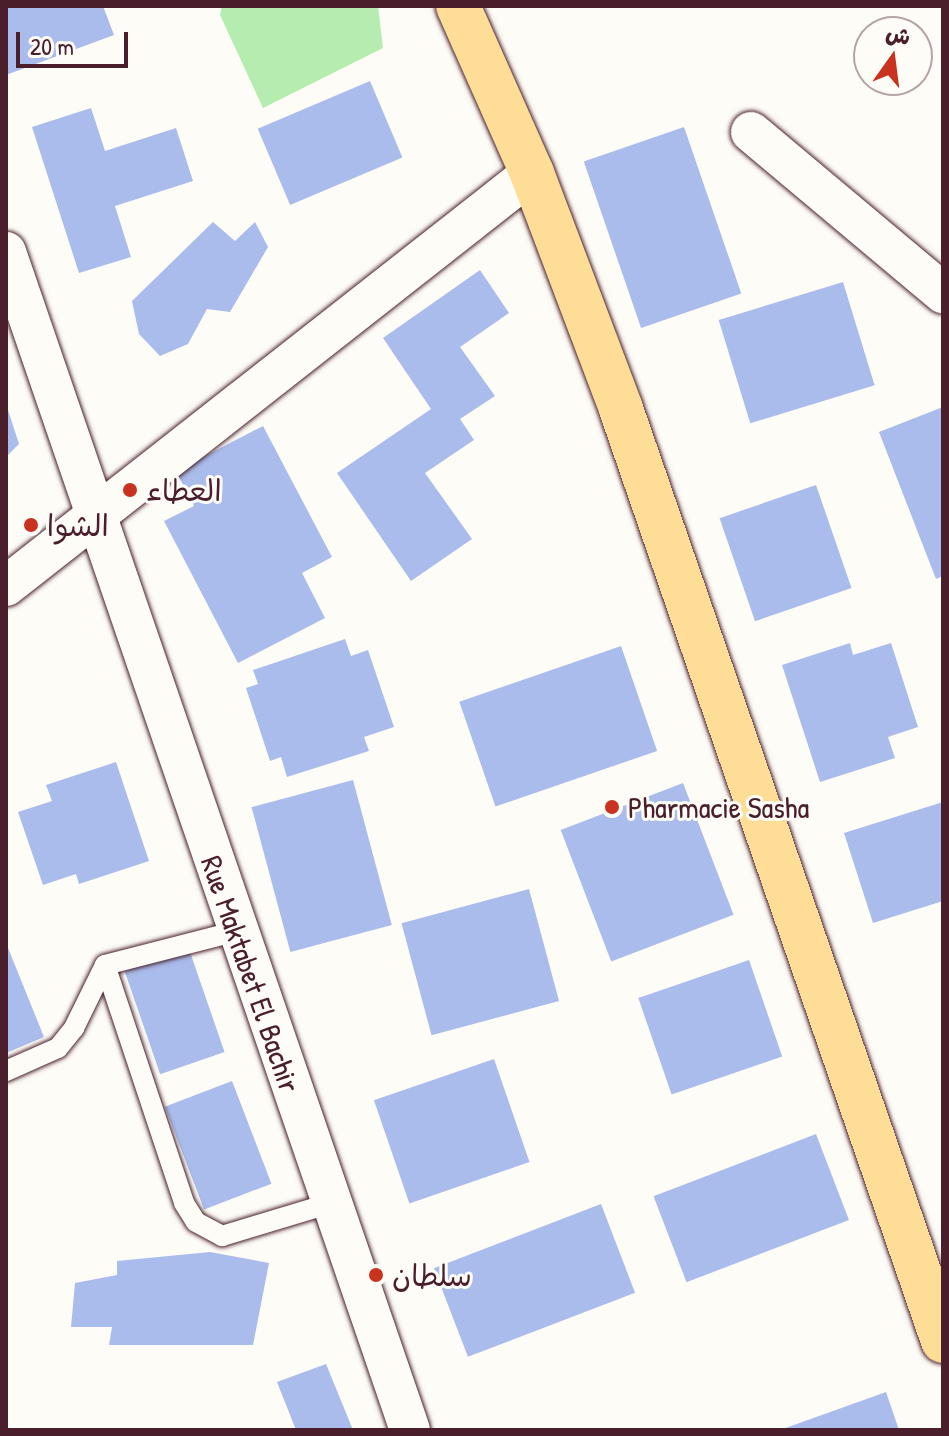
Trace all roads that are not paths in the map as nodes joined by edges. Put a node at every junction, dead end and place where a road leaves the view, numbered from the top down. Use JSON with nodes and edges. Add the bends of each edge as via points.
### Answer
{"nodes":[{"id":1,"x":458,"y":6,"type":"edge"},
{"id":2,"x":751,"y":132,"type":"dead end"},
{"id":3,"x":532,"y":173,"type":"junction"},
{"id":4,"x":6,"y":252,"type":"edge"},
{"id":5,"x":943,"y":293,"type":"edge"},
{"id":6,"x":94,"y":517,"type":"junction"},
{"id":7,"x":6,"y":586,"type":"edge"},
{"id":8,"x":237,"y":931,"type":"junction"},
{"id":9,"x":105,"y":965,"type":"junction"},
{"id":10,"x":6,"y":1071,"type":"edge"},
{"id":11,"x":331,"y":1203,"type":"junction"},
{"id":12,"x":939,"y":1318,"type":"edge"},
{"id":13,"x":410,"y":1430,"type":"edge"}],
"edges":[{"from":1,"to":3,"type":"main road"},
{"from":2,"to":5,"type":"street"},
{"from":3,"to":6,"type":"street"},
{"from":3,"to":12,"type":"main road","via":[[621,409]]},
{"from":4,"to":6,"type":"street","name":"Rue Maktabet El Bachir"},
{"from":6,"to":7,"type":"street"},
{"from":6,"to":8,"type":"street","name":"Rue Maktabet El Bachir"},
{"from":8,"to":9,"type":"lane"},
{"from":8,"to":11,"type":"street","name":"Rue Maktabet El Bachir"},
{"from":9,"to":10,"type":"lane","via":[[74,1028],[58,1048]]},
{"from":9,"to":11,"type":"lane","via":[[184,1203],[196,1222],[222,1236]]},
{"from":11,"to":13,"type":"street","name":"Rue Maktabet El Bachir"}]}
